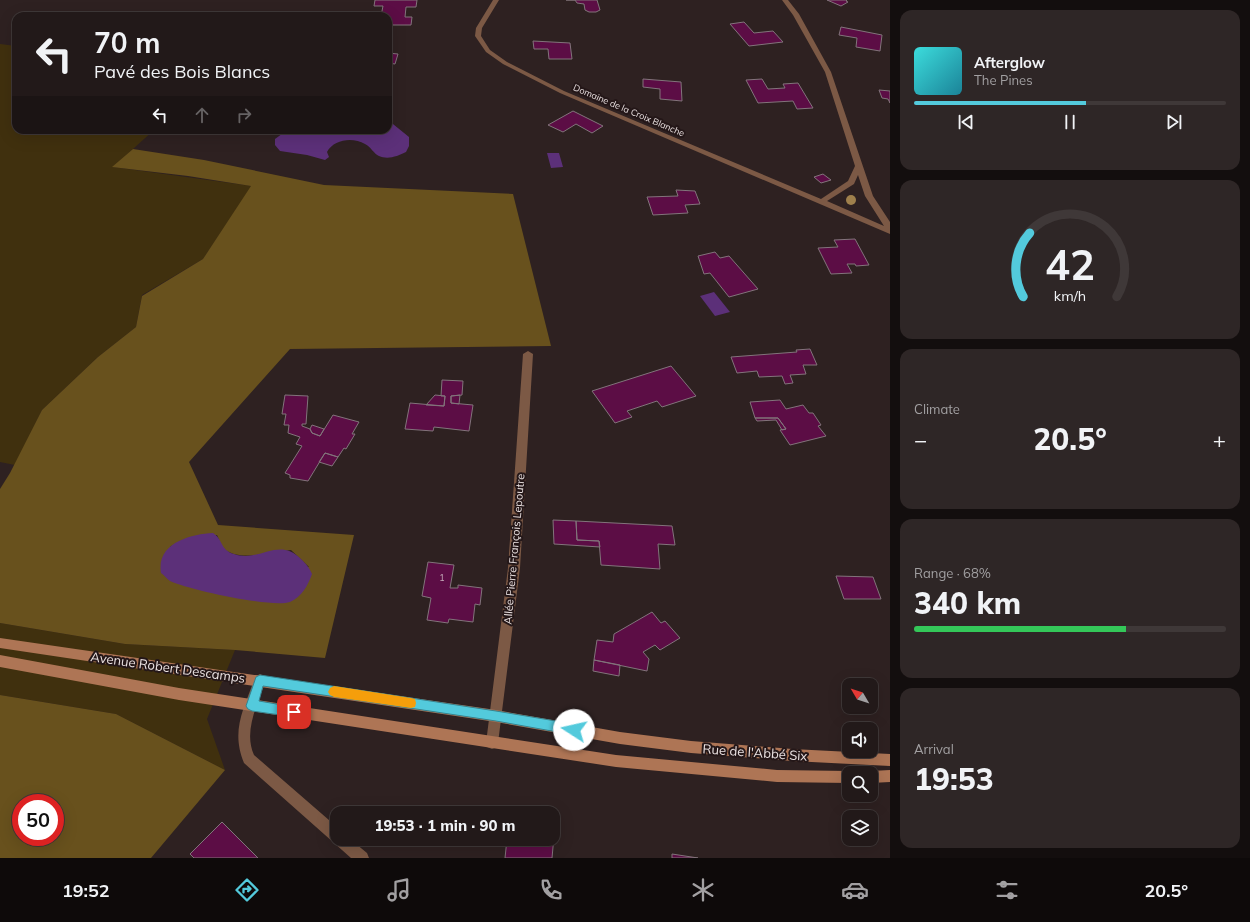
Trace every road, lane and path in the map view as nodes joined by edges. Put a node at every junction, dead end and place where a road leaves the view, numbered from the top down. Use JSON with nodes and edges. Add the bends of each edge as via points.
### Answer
{"nodes":[{"id":1,"x":496,"y":0,"type":"edge"},
{"id":2,"x":785,"y":0,"type":"edge"},
{"id":3,"x":858,"y":167,"type":"junction"},
{"id":4,"x":821,"y":202,"type":"junction"},
{"id":5,"x":890,"y":229,"type":"edge"},
{"id":6,"x":528,"y":354,"type":"dead end"},
{"id":7,"x":0,"y":643,"type":"edge"},
{"id":8,"x":0,"y":661,"type":"edge"},
{"id":9,"x":260,"y":680,"type":"junction"},
{"id":10,"x":252,"y":706,"type":"junction"},
{"id":11,"x":496,"y":716,"type":"junction"},
{"id":12,"x":620,"y":738,"type":"joint"},
{"id":13,"x":492,"y":743,"type":"junction"},
{"id":14,"x":598,"y":759,"type":"joint"},
{"id":15,"x":890,"y":760,"type":"edge"},
{"id":16,"x":890,"y":776,"type":"edge"},
{"id":17,"x":842,"y":777,"type":"edge"},
{"id":18,"x":878,"y":777,"type":"edge"},
{"id":19,"x":330,"y":830,"type":"edge"},
{"id":20,"x":348,"y":846,"type":"edge"},
{"id":21,"x":362,"y":858,"type":"edge"}],
"edges":[{"from":1,"to":4,"type":"street","name":"Domaine de la Croix Blanche","via":[[478,33],[485,48],[499,60],[562,92]]},
{"from":2,"to":3,"type":"street","name":"Domaine de la Croix Blanche","via":[[796,14],[828,72],[838,97]]},
{"from":3,"to":4,"type":"street","via":[[851,182]]},
{"from":3,"to":5,"type":"street","name":"Domaine de la Croix Blanche","via":[[871,200]]},
{"from":4,"to":5,"type":"street","name":"Domaine de la Croix Blanche"},
{"from":6,"to":11,"type":"street","name":"Allée Pierre François Lepoutre","via":[[514,568]]},
{"from":7,"to":9,"type":"main road","name":"Avenue Robert Descamps"},
{"from":8,"to":10,"type":"main road","name":"Avenue Robert Descamps"},
{"from":9,"to":10,"type":"street"},
{"from":9,"to":11,"type":"main road","name":"Avenue Robert Descamps"},
{"from":10,"to":13,"type":"main road","name":"Avenue Robert Descamps"},
{"from":10,"to":19,"type":"street","via":[[244,729],[243,746],[249,759]]},
{"from":11,"to":12,"type":"main road","name":"Avenue Robert Descamps"},
{"from":11,"to":13,"type":"street","name":"Allée Pierre François Lepoutre"},
{"from":12,"to":15,"type":"main road","name":"Rue de l'Abbé Six","via":[[728,751]]},
{"from":13,"to":14,"type":"main road","name":"Avenue Robert Descamps"},
{"from":14,"to":17,"type":"main road","name":"Rue de l'Abbé Six","via":[[669,768],[777,776]]},
{"from":16,"to":18,"type":"main road"},
{"from":20,"to":21,"type":"street"}]}
